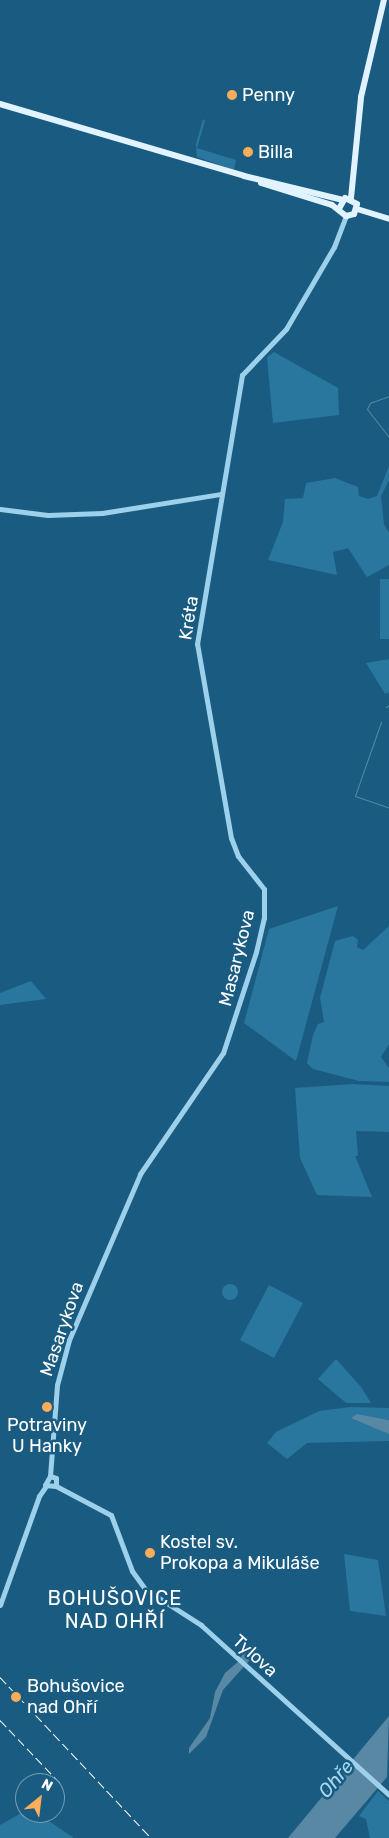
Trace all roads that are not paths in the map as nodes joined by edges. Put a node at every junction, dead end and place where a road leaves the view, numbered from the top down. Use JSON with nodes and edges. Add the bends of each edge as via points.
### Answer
{"nodes":[{"id":1,"x":384,"y":0,"type":"edge"},
{"id":2,"x":0,"y":104,"type":"edge"},
{"id":3,"x":244,"y":176,"type":"junction"},
{"id":4,"x":351,"y":198,"type":"junction"},
{"id":5,"x":343,"y":200,"type":"junction"},
{"id":6,"x":339,"y":209,"type":"junction"},
{"id":7,"x":358,"y":209,"type":"junction"},
{"id":8,"x":346,"y":216,"type":"junction"},
{"id":9,"x":389,"y":219,"type":"edge"},
{"id":10,"x":221,"y":494,"type":"junction"},
{"id":11,"x":0,"y":510,"type":"edge"},
{"id":12,"x":264,"y":889,"type":"joint"},
{"id":13,"x":50,"y":1476,"type":"junction"},
{"id":14,"x":46,"y":1486,"type":"junction"},
{"id":15,"x":56,"y":1486,"type":"junction"},
{"id":16,"x":0,"y":1605,"type":"edge"},
{"id":17,"x":388,"y":1794,"type":"edge"}],
"edges":[{"from":1,"to":4,"type":"main road","via":[[361,97]]},
{"from":2,"to":3,"type":"main road"},
{"from":3,"to":5,"type":"main road"},
{"from":3,"to":6,"type":"main road"},
{"from":4,"to":5,"type":"main road"},
{"from":4,"to":7,"type":"main road"},
{"from":5,"to":6,"type":"main road"},
{"from":6,"to":8,"type":"main road"},
{"from":7,"to":8,"type":"main road"},
{"from":7,"to":9,"type":"main road"},
{"from":8,"to":10,"type":"street","name":"Kréta","via":[[334,247],[294,316],[242,376]]},
{"from":10,"to":11,"type":"street","via":[[102,513],[48,515]]},
{"from":10,"to":12,"type":"street","name":"Kréta","via":[[197,652],[231,838],[238,856]]},
{"from":12,"to":13,"type":"street","name":"Masarykova","via":[[264,918],[247,987],[223,1053],[204,1086],[152,1153],[129,1197],[64,1355],[52,1425]]},
{"from":13,"to":14,"type":"street","via":[[45,1480]]},
{"from":13,"to":15,"type":"street","via":[[56,1478]]},
{"from":14,"to":15,"type":"street"},
{"from":14,"to":16,"type":"street","via":[[39,1496]]},
{"from":15,"to":17,"type":"street","name":"Tylova","via":[[107,1511],[145,1589],[201,1625]]}]}
